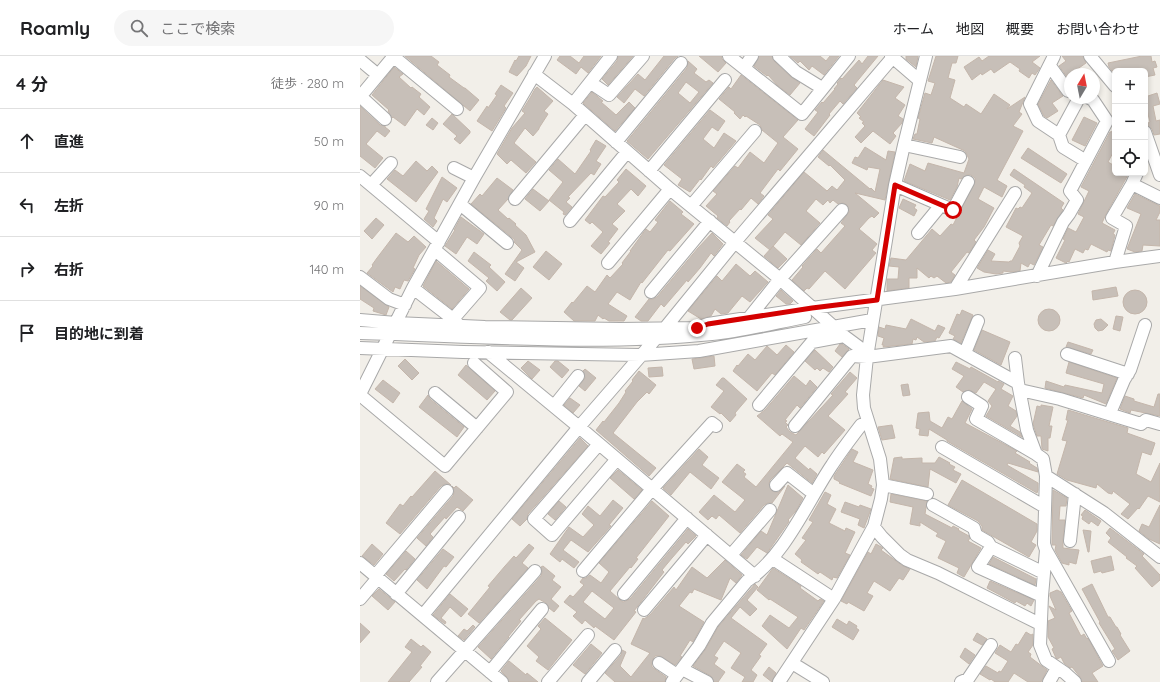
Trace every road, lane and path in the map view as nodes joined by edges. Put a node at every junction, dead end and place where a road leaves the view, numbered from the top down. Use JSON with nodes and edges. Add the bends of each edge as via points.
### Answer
{"nodes":[{"id":1,"x":394,"y":56,"type":"edge"},
{"id":2,"x":545,"y":56,"type":"edge"},
{"id":3,"x":611,"y":56,"type":"edge"},
{"id":4,"x":643,"y":56,"type":"edge"},
{"id":5,"x":729,"y":56,"type":"edge"},
{"id":6,"x":752,"y":56,"type":"edge"},
{"id":7,"x":779,"y":56,"type":"edge"},
{"id":8,"x":926,"y":56,"type":"edge"},
{"id":9,"x":1090,"y":56,"type":"edge"},
{"id":10,"x":892,"y":57,"type":"edge"},
{"id":11,"x":842,"y":58,"type":"edge"},
{"id":12,"x":360,"y":60,"type":"edge"},
{"id":13,"x":1052,"y":61,"type":"edge"},
{"id":14,"x":681,"y":64,"type":"dead end"},
{"id":15,"x":744,"y":68,"type":"junction"},
{"id":16,"x":1095,"y":68,"type":"edge"},
{"id":17,"x":534,"y":74,"type":"junction"},
{"id":18,"x":378,"y":75,"type":"junction"},
{"id":19,"x":1100,"y":76,"type":"edge"},
{"id":20,"x":725,"y":80,"type":"dead end"},
{"id":21,"x":920,"y":81,"type":"junction"},
{"id":22,"x":591,"y":83,"type":"junction"},
{"id":23,"x":1064,"y":84,"type":"edge"},
{"id":24,"x":1112,"y":84,"type":"edge"},
{"id":25,"x":822,"y":88,"type":"junction"},
{"id":26,"x":360,"y":96,"type":"edge"},
{"id":27,"x":573,"y":104,"type":"junction"},
{"id":28,"x":1076,"y":104,"type":"edge"},
{"id":29,"x":1096,"y":104,"type":"edge"},
{"id":30,"x":458,"y":109,"type":"dead end"},
{"id":31,"x":585,"y":115,"type":"junction"},
{"id":32,"x":385,"y":119,"type":"dead end"},
{"id":33,"x":755,"y":131,"type":"dead end"},
{"id":34,"x":1059,"y":135,"type":"junction"},
{"id":35,"x":616,"y":142,"type":"junction"},
{"id":36,"x":904,"y":145,"type":"junction"},
{"id":37,"x":627,"y":152,"type":"junction"},
{"id":38,"x":1148,"y":152,"type":"edge"},
{"id":39,"x":960,"y":157,"type":"dead end"},
{"id":40,"x":1086,"y":161,"type":"junction"},
{"id":41,"x":391,"y":163,"type":"dead end"},
{"id":42,"x":454,"y":168,"type":"dead end"},
{"id":43,"x":649,"y":171,"type":"junction"},
{"id":44,"x":1160,"y":175,"type":"edge"},
{"id":45,"x":360,"y":176,"type":"edge"},
{"id":46,"x":474,"y":178,"type":"junction"},
{"id":47,"x":1135,"y":178,"type":"edge"},
{"id":48,"x":968,"y":182,"type":"dead end"},
{"id":49,"x":371,"y":185,"type":"junction"},
{"id":50,"x":895,"y":185,"type":"junction"},
{"id":51,"x":670,"y":189,"type":"junction"},
{"id":52,"x":1015,"y":193,"type":"dead end"},
{"id":53,"x":1160,"y":198,"type":"edge"},
{"id":54,"x":515,"y":199,"type":"dead end"},
{"id":55,"x":460,"y":204,"type":"junction"},
{"id":56,"x":941,"y":205,"type":"junction"},
{"id":57,"x":691,"y":206,"type":"junction"},
{"id":58,"x":842,"y":210,"type":"dead end"},
{"id":59,"x":570,"y":221,"type":"dead end"},
{"id":60,"x":710,"y":221,"type":"junction"},
{"id":61,"x":918,"y":233,"type":"dead end"},
{"id":62,"x":735,"y":242,"type":"junction"},
{"id":63,"x":507,"y":243,"type":"dead end"},
{"id":64,"x":437,"y":246,"type":"junction"},
{"id":65,"x":1160,"y":256,"type":"edge"},
{"id":66,"x":1115,"y":262,"type":"junction"},
{"id":67,"x":608,"y":263,"type":"dead end"},
{"id":68,"x":1037,"y":276,"type":"junction"},
{"id":69,"x":360,"y":277,"type":"edge"},
{"id":70,"x":780,"y":279,"type":"junction"},
{"id":71,"x":413,"y":288,"type":"junction"},
{"id":72,"x":955,"y":289,"type":"junction"},
{"id":73,"x":651,"y":292,"type":"dead end"},
{"id":74,"x":876,"y":302,"type":"junction"},
{"id":75,"x":406,"y":305,"type":"junction"},
{"id":76,"x":816,"y":311,"type":"junction"},
{"id":77,"x":748,"y":319,"type":"junction"},
{"id":78,"x":360,"y":320,"type":"edge"},
{"id":79,"x":872,"y":320,"type":"junction"},
{"id":80,"x":978,"y":321,"type":"dead end"},
{"id":81,"x":456,"y":322,"type":"junction"},
{"id":82,"x":1145,"y":325,"type":"dead end"},
{"id":83,"x":834,"y":327,"type":"junction"},
{"id":84,"x":393,"y":328,"type":"junction"},
{"id":85,"x":665,"y":328,"type":"junction"},
{"id":86,"x":360,"y":333,"type":"edge"},
{"id":87,"x":844,"y":336,"type":"junction"},
{"id":88,"x":471,"y":337,"type":"junction"},
{"id":89,"x":655,"y":338,"type":"junction"},
{"id":90,"x":360,"y":348,"type":"edge"},
{"id":91,"x":383,"y":349,"type":"junction"},
{"id":92,"x":488,"y":353,"type":"junction"},
{"id":93,"x":965,"y":353,"type":"junction"},
{"id":94,"x":1067,"y":354,"type":"dead end"},
{"id":95,"x":640,"y":355,"type":"junction"},
{"id":96,"x":867,"y":355,"type":"junction"},
{"id":97,"x":1015,"y":358,"type":"dead end"},
{"id":98,"x":474,"y":363,"type":"dead end"},
{"id":99,"x":1128,"y":374,"type":"junction"},
{"id":100,"x":578,"y":376,"type":"dead end"},
{"id":101,"x":1019,"y":387,"type":"junction"},
{"id":102,"x":361,"y":389,"type":"edge"},
{"id":103,"x":435,"y":393,"type":"dead end"},
{"id":104,"x":968,"y":397,"type":"dead end"},
{"id":105,"x":759,"y":405,"type":"dead end"},
{"id":106,"x":554,"y":406,"type":"junction"},
{"id":107,"x":1110,"y":413,"type":"junction"},
{"id":108,"x":867,"y":423,"type":"junction"},
{"id":109,"x":1160,"y":424,"type":"edge"},
{"id":110,"x":716,"y":426,"type":"dead end"},
{"id":111,"x":795,"y":426,"type":"dead end"},
{"id":112,"x":579,"y":427,"type":"junction"},
{"id":113,"x":477,"y":428,"type":"junction"},
{"id":114,"x":599,"y":444,"type":"junction"},
{"id":115,"x":942,"y":447,"type":"dead end"},
{"id":116,"x":1036,"y":454,"type":"junction"},
{"id":117,"x":617,"y":459,"type":"junction"},
{"id":118,"x":1046,"y":476,"type":"junction"},
{"id":119,"x":776,"y":485,"type":"dead end"},
{"id":120,"x":882,"y":485,"type":"junction"},
{"id":121,"x":652,"y":489,"type":"junction"},
{"id":122,"x":447,"y":491,"type":"dead end"},
{"id":123,"x":814,"y":494,"type":"junction"},
{"id":124,"x":927,"y":494,"type":"dead end"},
{"id":125,"x":1075,"y":494,"type":"junction"},
{"id":126,"x":933,"y":505,"type":"dead end"},
{"id":127,"x":1045,"y":507,"type":"junction"},
{"id":128,"x":770,"y":510,"type":"dead end"},
{"id":129,"x":459,"y":518,"type":"dead end"},
{"id":130,"x":687,"y":518,"type":"junction"},
{"id":131,"x":874,"y":527,"type":"junction"},
{"id":132,"x":708,"y":535,"type":"junction"},
{"id":133,"x":1070,"y":540,"type":"dead end"},
{"id":134,"x":990,"y":547,"type":"junction"},
{"id":135,"x":1046,"y":550,"type":"junction"},
{"id":136,"x":731,"y":555,"type":"junction"},
{"id":137,"x":1160,"y":557,"type":"edge"},
{"id":138,"x":773,"y":559,"type":"junction"},
{"id":139,"x":360,"y":563,"type":"edge"},
{"id":140,"x":535,"y":571,"type":"dead end"},
{"id":141,"x":583,"y":572,"type":"dead end"},
{"id":142,"x":1044,"y":573,"type":"junction"},
{"id":143,"x":755,"y":576,"type":"junction"},
{"id":144,"x":376,"y":577,"type":"junction"},
{"id":145,"x":396,"y":594,"type":"junction"},
{"id":146,"x":624,"y":594,"type":"dead end"},
{"id":147,"x":1042,"y":596,"type":"junction"},
{"id":148,"x":834,"y":598,"type":"junction"},
{"id":149,"x":360,"y":599,"type":"edge"},
{"id":150,"x":542,"y":609,"type":"dead end"},
{"id":151,"x":644,"y":610,"type":"dead end"},
{"id":152,"x":423,"y":615,"type":"junction"},
{"id":153,"x":1040,"y":624,"type":"junction"},
{"id":154,"x":588,"y":635,"type":"dead end"},
{"id":155,"x":991,"y":644,"type":"dead end"},
{"id":156,"x":464,"y":650,"type":"junction"},
{"id":157,"x":614,"y":650,"type":"dead end"},
{"id":158,"x":1109,"y":661,"type":"dead end"},
{"id":159,"x":659,"y":663,"type":"dead end"},
{"id":160,"x":792,"y":663,"type":"junction"},
{"id":161,"x":1057,"y":668,"type":"junction"},
{"id":162,"x":490,"y":672,"type":"junction"},
{"id":163,"x":677,"y":675,"type":"edge"},
{"id":164,"x":437,"y":682,"type":"edge"},
{"id":165,"x":502,"y":682,"type":"edge"},
{"id":166,"x":548,"y":682,"type":"edge"},
{"id":167,"x":588,"y":682,"type":"edge"},
{"id":168,"x":707,"y":682,"type":"edge"},
{"id":169,"x":779,"y":682,"type":"edge"},
{"id":170,"x":823,"y":682,"type":"edge"},
{"id":171,"x":961,"y":682,"type":"edge"},
{"id":172,"x":1049,"y":682,"type":"edge"},
{"id":173,"x":1075,"y":682,"type":"edge"}],
"edges":[{"from":1,"to":18,"type":"street"},
{"from":1,"to":30,"type":"street"},
{"from":2,"to":17,"type":"street"},
{"from":3,"to":22,"type":"street"},
{"from":4,"to":22,"type":"street","via":[[609,96]]},
{"from":5,"to":15,"type":"street"},
{"from":6,"to":15,"type":"street"},
{"from":7,"to":25,"type":"street","via":[[796,72]]},
{"from":8,"to":21,"type":"street"},
{"from":9,"to":16,"type":"street"},
{"from":10,"to":21,"type":"street"},
{"from":10,"to":62,"type":"street"},
{"from":11,"to":25,"type":"street"},
{"from":12,"to":18,"type":"street"},
{"from":13,"to":23,"type":"street"},
{"from":13,"to":34,"type":"street","via":[[1030,104],[1038,121]]},
{"from":14,"to":35,"type":"street"},
{"from":15,"to":25,"type":"street","via":[[802,114]]},
{"from":17,"to":27,"type":"street"},
{"from":17,"to":46,"type":"street"},
{"from":18,"to":26,"type":"street"},
{"from":19,"to":24,"type":"street"},
{"from":20,"to":43,"type":"street"},
{"from":21,"to":36,"type":"street"},
{"from":22,"to":27,"type":"street"},
{"from":26,"to":32,"type":"street"},
{"from":27,"to":31,"type":"street"},
{"from":28,"to":34,"type":"street"},
{"from":29,"to":40,"type":"street","via":[[1107,121]]},
{"from":31,"to":35,"type":"street"},
{"from":31,"to":54,"type":"street"},
{"from":33,"to":57,"type":"street"},
{"from":34,"to":40,"type":"street","via":[[1063,147]]},
{"from":35,"to":37,"type":"street"},
{"from":36,"to":39,"type":"street"},
{"from":36,"to":50,"type":"street"},
{"from":37,"to":43,"type":"street"},
{"from":37,"to":59,"type":"street"},
{"from":38,"to":44,"type":"street"},
{"from":40,"to":68,"type":"street","via":[[1070,191],[1077,200],[1063,222]]},
{"from":41,"to":49,"type":"street"},
{"from":42,"to":46,"type":"street"},
{"from":43,"to":51,"type":"street"},
{"from":45,"to":49,"type":"street"},
{"from":46,"to":55,"type":"street"},
{"from":47,"to":53,"type":"street"},
{"from":47,"to":66,"type":"street","via":[[1112,218],[1126,226]]},
{"from":48,"to":56,"type":"street","via":[[953,210]]},
{"from":49,"to":64,"type":"street"},
{"from":50,"to":56,"type":"street"},
{"from":50,"to":74,"type":"street"},
{"from":51,"to":57,"type":"street"},
{"from":51,"to":67,"type":"street"},
{"from":52,"to":72,"type":"street"},
{"from":55,"to":63,"type":"street"},
{"from":55,"to":64,"type":"street"},
{"from":56,"to":61,"type":"street"},
{"from":57,"to":60,"type":"street"},
{"from":58,"to":70,"type":"street"},
{"from":60,"to":62,"type":"street"},
{"from":60,"to":73,"type":"street"},
{"from":62,"to":70,"type":"street"},
{"from":62,"to":85,"type":"street"},
{"from":64,"to":71,"type":"street"},
{"from":64,"to":81,"type":"street","via":[[480,288]]},
{"from":65,"to":66,"type":"street"},
{"from":66,"to":68,"type":"street"},
{"from":68,"to":72,"type":"street"},
{"from":69,"to":75,"type":"street","via":[[389,299]]},
{"from":70,"to":76,"type":"street"},
{"from":70,"to":77,"type":"street"},
{"from":71,"to":75,"type":"street"},
{"from":71,"to":81,"type":"street"},
{"from":72,"to":74,"type":"street"},
{"from":74,"to":76,"type":"street"},
{"from":74,"to":79,"type":"street"},
{"from":75,"to":84,"type":"street"},
{"from":76,"to":77,"type":"street"},
{"from":76,"to":83,"type":"street"},
{"from":76,"to":89,"type":"street","via":[[714,334]]},
{"from":77,"to":85,"type":"street","via":[[708,324],[697,328]]},
{"from":78,"to":84,"type":"street"},
{"from":79,"to":83,"type":"street"},
{"from":79,"to":96,"type":"street"},
{"from":80,"to":93,"type":"street"},
{"from":81,"to":84,"type":"street"},
{"from":81,"to":85,"type":"street","via":[[485,327]]},
{"from":81,"to":88,"type":"street"},
{"from":82,"to":99,"type":"street"},
{"from":83,"to":87,"type":"street"},
{"from":83,"to":95,"type":"street","via":[[699,351]]},
{"from":84,"to":86,"type":"street"},
{"from":84,"to":88,"type":"street"},
{"from":84,"to":91,"type":"street"},
{"from":85,"to":89,"type":"street"},
{"from":87,"to":96,"type":"street"},
{"from":87,"to":105,"type":"street","via":[[812,342]]},
{"from":88,"to":89,"type":"street","via":[[593,340]]},
{"from":88,"to":92,"type":"street"},
{"from":89,"to":95,"type":"street"},
{"from":90,"to":91,"type":"street"},
{"from":91,"to":92,"type":"street"},
{"from":91,"to":102,"type":"street"},
{"from":92,"to":95,"type":"street"},
{"from":92,"to":106,"type":"street"},
{"from":93,"to":96,"type":"street","via":[[951,346]]},
{"from":93,"to":101,"type":"street"},
{"from":94,"to":99,"type":"street"},
{"from":95,"to":112,"type":"street"},
{"from":96,"to":108,"type":"street","via":[[863,395]]},
{"from":96,"to":111,"type":"street","via":[[852,356]]},
{"from":97,"to":101,"type":"street"},
{"from":98,"to":113,"type":"street","via":[[507,392]]},
{"from":99,"to":107,"type":"street"},
{"from":100,"to":106,"type":"street"},
{"from":101,"to":107,"type":"street"},
{"from":101,"to":116,"type":"street","via":[[1027,430]]},
{"from":102,"to":113,"type":"street","via":[[445,466]]},
{"from":103,"to":113,"type":"street"},
{"from":104,"to":116,"type":"street","via":[[982,406],[976,419]]},
{"from":106,"to":112,"type":"street"},
{"from":107,"to":109,"type":"street","via":[[1141,424],[1146,420]]},
{"from":108,"to":120,"type":"street","via":[[880,459]]},
{"from":108,"to":123,"type":"street","via":[[861,425],[832,464]]},
{"from":110,"to":121,"type":"street","via":[[712,423]]},
{"from":112,"to":114,"type":"street"},
{"from":112,"to":152,"type":"street"},
{"from":114,"to":117,"type":"street"},
{"from":114,"to":117,"type":"street","via":[[534,519],[552,535]]},
{"from":115,"to":127,"type":"street"},
{"from":116,"to":118,"type":"street","via":[[1043,459]]},
{"from":117,"to":121,"type":"street"},
{"from":118,"to":125,"type":"street"},
{"from":118,"to":127,"type":"street"},
{"from":119,"to":123,"type":"street","via":[[787,473]]},
{"from":120,"to":124,"type":"street"},
{"from":120,"to":131,"type":"street"},
{"from":121,"to":130,"type":"street"},
{"from":121,"to":141,"type":"street"},
{"from":122,"to":144,"type":"street"},
{"from":123,"to":138,"type":"street"},
{"from":125,"to":133,"type":"street"},
{"from":125,"to":137,"type":"street","via":[[1104,513]]},
{"from":126,"to":134,"type":"street","via":[[974,528],[976,535],[988,542]]},
{"from":127,"to":135,"type":"street"},
{"from":128,"to":136,"type":"street"},
{"from":129,"to":145,"type":"street"},
{"from":130,"to":132,"type":"street"},
{"from":130,"to":146,"type":"street"},
{"from":131,"to":148,"type":"street"},
{"from":131,"to":153,"type":"street","via":[[907,560]]},
{"from":132,"to":136,"type":"street"},
{"from":132,"to":151,"type":"street"},
{"from":134,"to":142,"type":"street"},
{"from":134,"to":147,"type":"street","via":[[978,567]]},
{"from":135,"to":142,"type":"street"},
{"from":135,"to":158,"type":"street"},
{"from":136,"to":143,"type":"street"},
{"from":138,"to":143,"type":"street"},
{"from":138,"to":148,"type":"street"},
{"from":139,"to":144,"type":"street"},
{"from":140,"to":156,"type":"street"},
{"from":142,"to":147,"type":"street"},
{"from":143,"to":163,"type":"street","via":[[747,581],[712,623],[699,646]]},
{"from":144,"to":145,"type":"street"},
{"from":144,"to":149,"type":"street"},
{"from":145,"to":152,"type":"street"},
{"from":147,"to":153,"type":"street"},
{"from":148,"to":160,"type":"street"},
{"from":150,"to":162,"type":"street"},
{"from":152,"to":156,"type":"street"},
{"from":153,"to":161,"type":"street","via":[[1040,645],[1046,660]]},
{"from":154,"to":166,"type":"street"},
{"from":155,"to":171,"type":"street","via":[[968,679]]},
{"from":156,"to":162,"type":"street"},
{"from":156,"to":164,"type":"street"},
{"from":157,"to":167,"type":"street"},
{"from":159,"to":163,"type":"street"},
{"from":160,"to":169,"type":"street"},
{"from":160,"to":170,"type":"street"},
{"from":161,"to":172,"type":"street"},
{"from":161,"to":173,"type":"street"},
{"from":162,"to":165,"type":"street"},
{"from":163,"to":168,"type":"street"}]}
